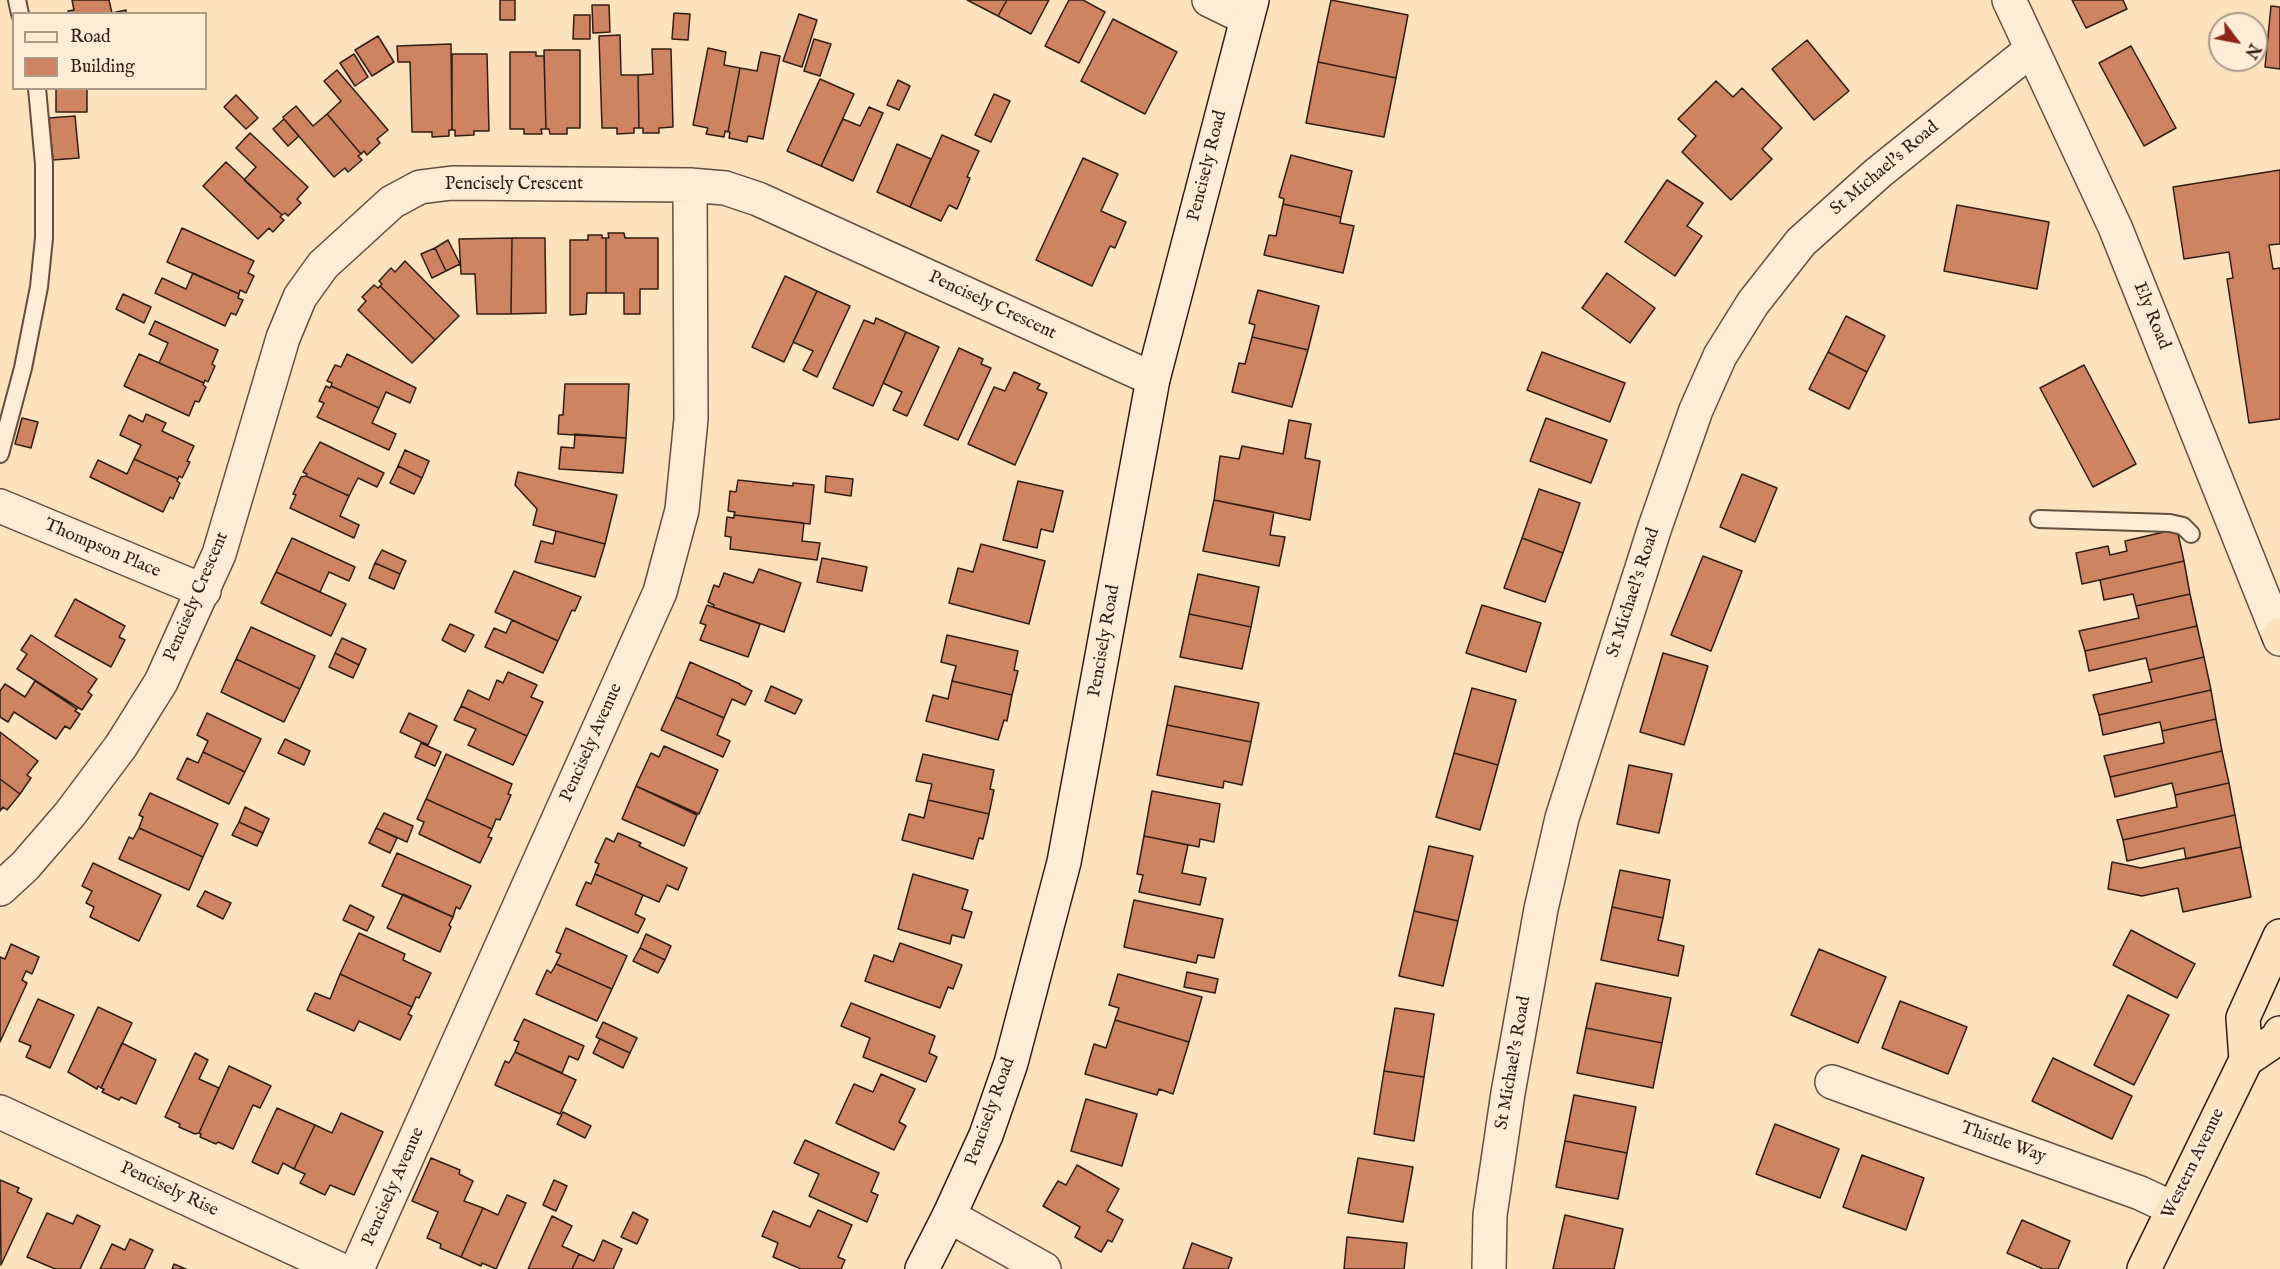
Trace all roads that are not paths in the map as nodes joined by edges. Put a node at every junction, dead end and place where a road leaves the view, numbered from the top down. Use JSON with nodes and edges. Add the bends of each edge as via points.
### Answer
{"nodes":[{"id":1,"x":1209,"y":0,"type":"edge"},
{"id":2,"x":2009,"y":0,"type":"edge"},
{"id":3,"x":1249,"y":9,"type":"edge"},
{"id":4,"x":2032,"y":49,"type":"junction"},
{"id":5,"x":37,"y":90,"type":"edge"},
{"id":6,"x":690,"y":185,"type":"junction"},
{"id":7,"x":1153,"y":379,"type":"junction"},
{"id":8,"x":0,"y":454,"type":"edge"},
{"id":9,"x":0,"y":506,"type":"edge"},
{"id":10,"x":2039,"y":519,"type":"dead end"},
{"id":11,"x":2191,"y":534,"type":"dead end"},
{"id":12,"x":2268,"y":572,"type":"edge"},
{"id":13,"x":204,"y":591,"type":"junction"},
{"id":14,"x":2280,"y":637,"type":"edge"},
{"id":15,"x":0,"y":890,"type":"edge"},
{"id":16,"x":2280,"y":936,"type":"edge"},
{"id":17,"x":2280,"y":1033,"type":"edge"},
{"id":18,"x":2246,"y":1060,"type":"junction"},
{"id":19,"x":1832,"y":1082,"type":"dead end"},
{"id":20,"x":0,"y":1112,"type":"edge"},
{"id":21,"x":2172,"y":1208,"type":"junction"},
{"id":22,"x":950,"y":1216,"type":"junction"},
{"id":23,"x":339,"y":1269,"type":"edge"},
{"id":24,"x":357,"y":1269,"type":"edge"},
{"id":25,"x":922,"y":1269,"type":"edge"},
{"id":26,"x":1044,"y":1269,"type":"edge"},
{"id":27,"x":1489,"y":1269,"type":"edge"},
{"id":28,"x":2144,"y":1269,"type":"edge"}],
"edges":[{"from":1,"to":3,"type":"street"},
{"from":2,"to":4,"type":"street","name":"Ely Road"},
{"from":3,"to":7,"type":"street","name":"Pencisely Road"},
{"from":4,"to":12,"type":"street","name":"Ely Road"},
{"from":4,"to":27,"type":"street","name":"St Michael's Road","via":[[1878,172],[1801,242],[1753,303],[1720,356],[1696,410],[1659,516],[1562,818],[1541,909],[1508,1093],[1490,1215]]},
{"from":5,"to":8,"type":"lane","via":[[44,164],[44,238],[39,287]]},
{"from":6,"to":7,"type":"street","name":"Pencisely Crescent","via":[[725,188],[758,200]]},
{"from":6,"to":13,"type":"street","name":"Pencisely Crescent","via":[[452,183],[420,187],[392,202],[322,265],[300,297],[283,338],[219,554]]},
{"from":6,"to":24,"type":"street","name":"Pencisely Avenue","via":[[691,419],[682,510],[660,592]]},
{"from":7,"to":22,"type":"street","name":"Pencisely Road","via":[[1064,862],[1011,1063],[986,1135]]},
{"from":9,"to":13,"type":"street","name":"Thompson Place"},
{"from":10,"to":11,"type":"lane","via":[[2170,523],[2183,526]]},
{"from":12,"to":14,"type":"street","name":"Ely Road"},
{"from":13,"to":15,"type":"street","name":"Pencisely Crescent","via":[[161,682],[122,746],[70,814]]},
{"from":16,"to":18,"type":"highway","via":[[2243,1018]]},
{"from":17,"to":18,"type":"highway","name":"Western Avenue"},
{"from":18,"to":21,"type":"highway","name":"Western Avenue"},
{"from":19,"to":21,"type":"street","name":"Thistle Way"},
{"from":20,"to":23,"type":"street","name":"Pencisely Rise"},
{"from":21,"to":28,"type":"highway","name":"Western Avenue"},
{"from":22,"to":25,"type":"street","name":"Pencisely Road"},
{"from":22,"to":26,"type":"street"}]}
